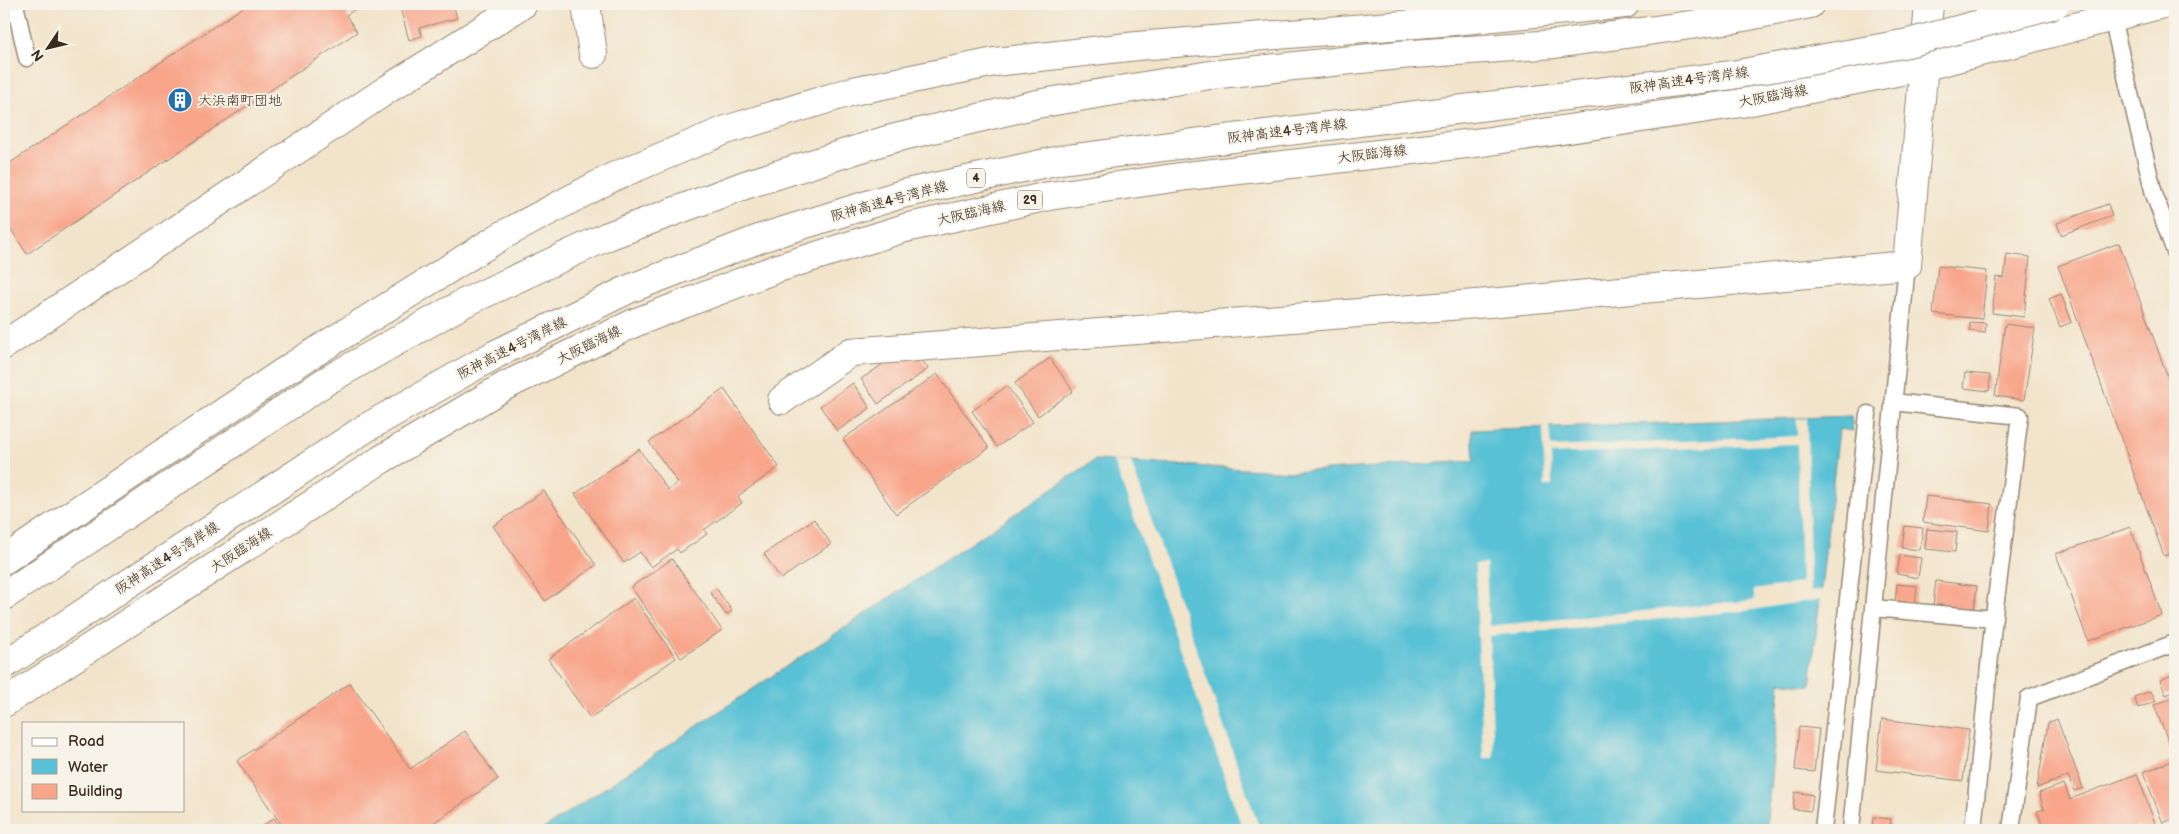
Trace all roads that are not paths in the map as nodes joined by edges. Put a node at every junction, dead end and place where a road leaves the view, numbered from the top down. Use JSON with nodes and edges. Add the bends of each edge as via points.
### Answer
{"nodes":[{"id":1,"x":15,"y":4,"type":"edge"},
{"id":2,"x":523,"y":4,"type":"edge"},
{"id":3,"x":586,"y":4,"type":"edge"},
{"id":4,"x":1625,"y":4,"type":"edge"},
{"id":5,"x":1810,"y":4,"type":"edge"},
{"id":6,"x":1930,"y":4,"type":"edge"},
{"id":7,"x":2055,"y":4,"type":"edge"},
{"id":8,"x":2164,"y":4,"type":"edge"},
{"id":9,"x":2112,"y":18,"type":"junction"},
{"id":10,"x":593,"y":54,"type":"dead end"},
{"id":11,"x":27,"y":58,"type":"dead end"},
{"id":12,"x":1926,"y":66,"type":"junction"},
{"id":13,"x":2175,"y":252,"type":"edge"},
{"id":14,"x":1907,"y":265,"type":"junction"},
{"id":15,"x":4,"y":346,"type":"edge"},
{"id":16,"x":782,"y":400,"type":"dead end"},
{"id":17,"x":1893,"y":402,"type":"junction"},
{"id":18,"x":1868,"y":414,"type":"dead end"},
{"id":19,"x":4,"y":560,"type":"edge"},
{"id":20,"x":4,"y":596,"type":"edge"},
{"id":21,"x":1873,"y":608,"type":"junction"},
{"id":22,"x":1994,"y":619,"type":"junction"},
{"id":23,"x":2175,"y":644,"type":"edge"},
{"id":24,"x":4,"y":665,"type":"edge"},
{"id":25,"x":4,"y":703,"type":"edge"},
{"id":26,"x":1823,"y":830,"type":"edge"},
{"id":27,"x":1851,"y":830,"type":"edge"},
{"id":28,"x":1973,"y":830,"type":"edge"},
{"id":29,"x":2011,"y":830,"type":"edge"}],
"edges":[{"from":1,"to":11,"type":"lane"},
{"from":2,"to":15,"type":"main road","via":[[388,89]]},
{"from":3,"to":10,"type":"main road"},
{"from":4,"to":19,"type":"main road","via":[[1136,46],[995,62],[853,91],[726,130],[614,177],[503,235],[291,367]]},
{"from":5,"to":20,"type":"main road","via":[[1733,19],[1555,44],[1398,55],[1210,75],[1037,104],[887,140],[745,185],[608,236],[464,303],[326,381]]},
{"from":6,"to":12,"type":"main road"},
{"from":7,"to":24,"type":"main road","name":"阪神高速4号湾岸線","number":"4","bridge":true,"via":[[1908,43],[1732,75],[1060,160],[902,194],[764,237],[629,289],[496,354],[366,428]]},
{"from":8,"to":9,"type":"main road","name":"大阪臨海線","number":"29"},
{"from":9,"to":12,"type":"main road","name":"大阪臨海線","number":"29"},
{"from":9,"to":13,"type":"lane","via":[[2154,194]]},
{"from":12,"to":14,"type":"main road"},
{"from":12,"to":25,"type":"main road","name":"大阪臨海線","number":"29","via":[[1741,103],[1493,140],[1197,174],[1048,196],[905,228],[778,268],[634,323],[505,386],[382,459]]},
{"from":14,"to":16,"type":"main road","via":[[1489,303],[850,352]]},
{"from":14,"to":17,"type":"lane"},
{"from":17,"to":21,"type":"lane"},
{"from":17,"to":22,"type":"lane","via":[[2020,416]]},
{"from":18,"to":26,"type":"lane"},
{"from":21,"to":22,"type":"lane"},
{"from":21,"to":27,"type":"lane"},
{"from":22,"to":28,"type":"lane"},
{"from":23,"to":29,"type":"lane","via":[[2029,698]]}]}
